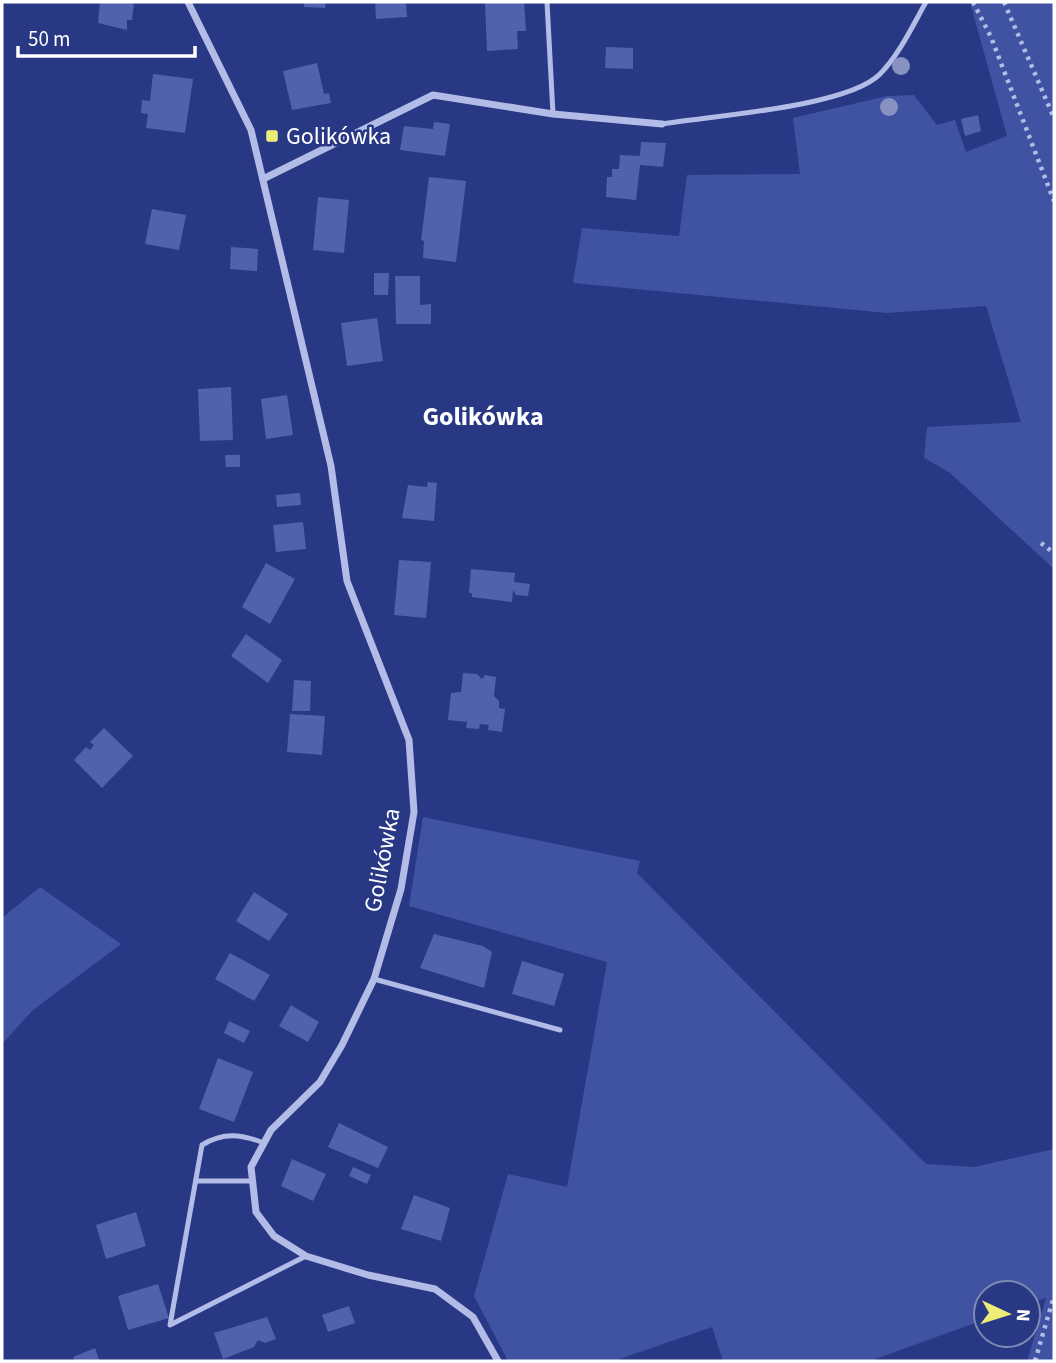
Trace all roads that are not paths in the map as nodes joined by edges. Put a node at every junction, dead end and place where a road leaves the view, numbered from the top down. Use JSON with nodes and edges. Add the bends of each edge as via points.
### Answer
{"nodes":[{"id":1,"x":188,"y":2,"type":"edge"},
{"id":2,"x":547,"y":2,"type":"edge"},
{"id":3,"x":926,"y":2,"type":"edge"},
{"id":4,"x":553,"y":114,"type":"junction"},
{"id":5,"x":662,"y":124,"type":"joint"},
{"id":6,"x":263,"y":179,"type":"junction"},
{"id":7,"x":374,"y":979,"type":"junction"},
{"id":8,"x":560,"y":1030,"type":"dead end"},
{"id":9,"x":264,"y":1143,"type":"junction"},
{"id":10,"x":196,"y":1181,"type":"junction"},
{"id":11,"x":252,"y":1181,"type":"junction"},
{"id":12,"x":306,"y":1256,"type":"junction"},
{"id":13,"x":499,"y":1361,"type":"edge"}],
"edges":[{"from":1,"to":6,"type":"street","name":"Golikówka","via":[[251,130]]},
{"from":2,"to":4,"type":"lane"},
{"from":3,"to":5,"type":"lane","via":[[880,75],[863,86],[785,107]]},
{"from":4,"to":5,"type":"street"},
{"from":4,"to":6,"type":"street","via":[[433,95]]},
{"from":6,"to":7,"type":"street","name":"Golikówka","via":[[331,466],[347,581],[409,740],[414,812],[401,889]]},
{"from":7,"to":8,"type":"lane"},
{"from":7,"to":9,"type":"street","name":"Golikówka","via":[[320,1082],[271,1130]]},
{"from":9,"to":10,"type":"lane","via":[[248,1136],[216,1136],[202,1145]]},
{"from":9,"to":11,"type":"street","name":"Golikówka","via":[[251,1167]]},
{"from":10,"to":11,"type":"lane"},
{"from":10,"to":12,"type":"lane","via":[[170,1325]]},
{"from":11,"to":12,"type":"street","name":"Golikówka","via":[[256,1212],[274,1236]]},
{"from":12,"to":13,"type":"street","name":"Golikówka","via":[[435,1289],[473,1317]]}]}
